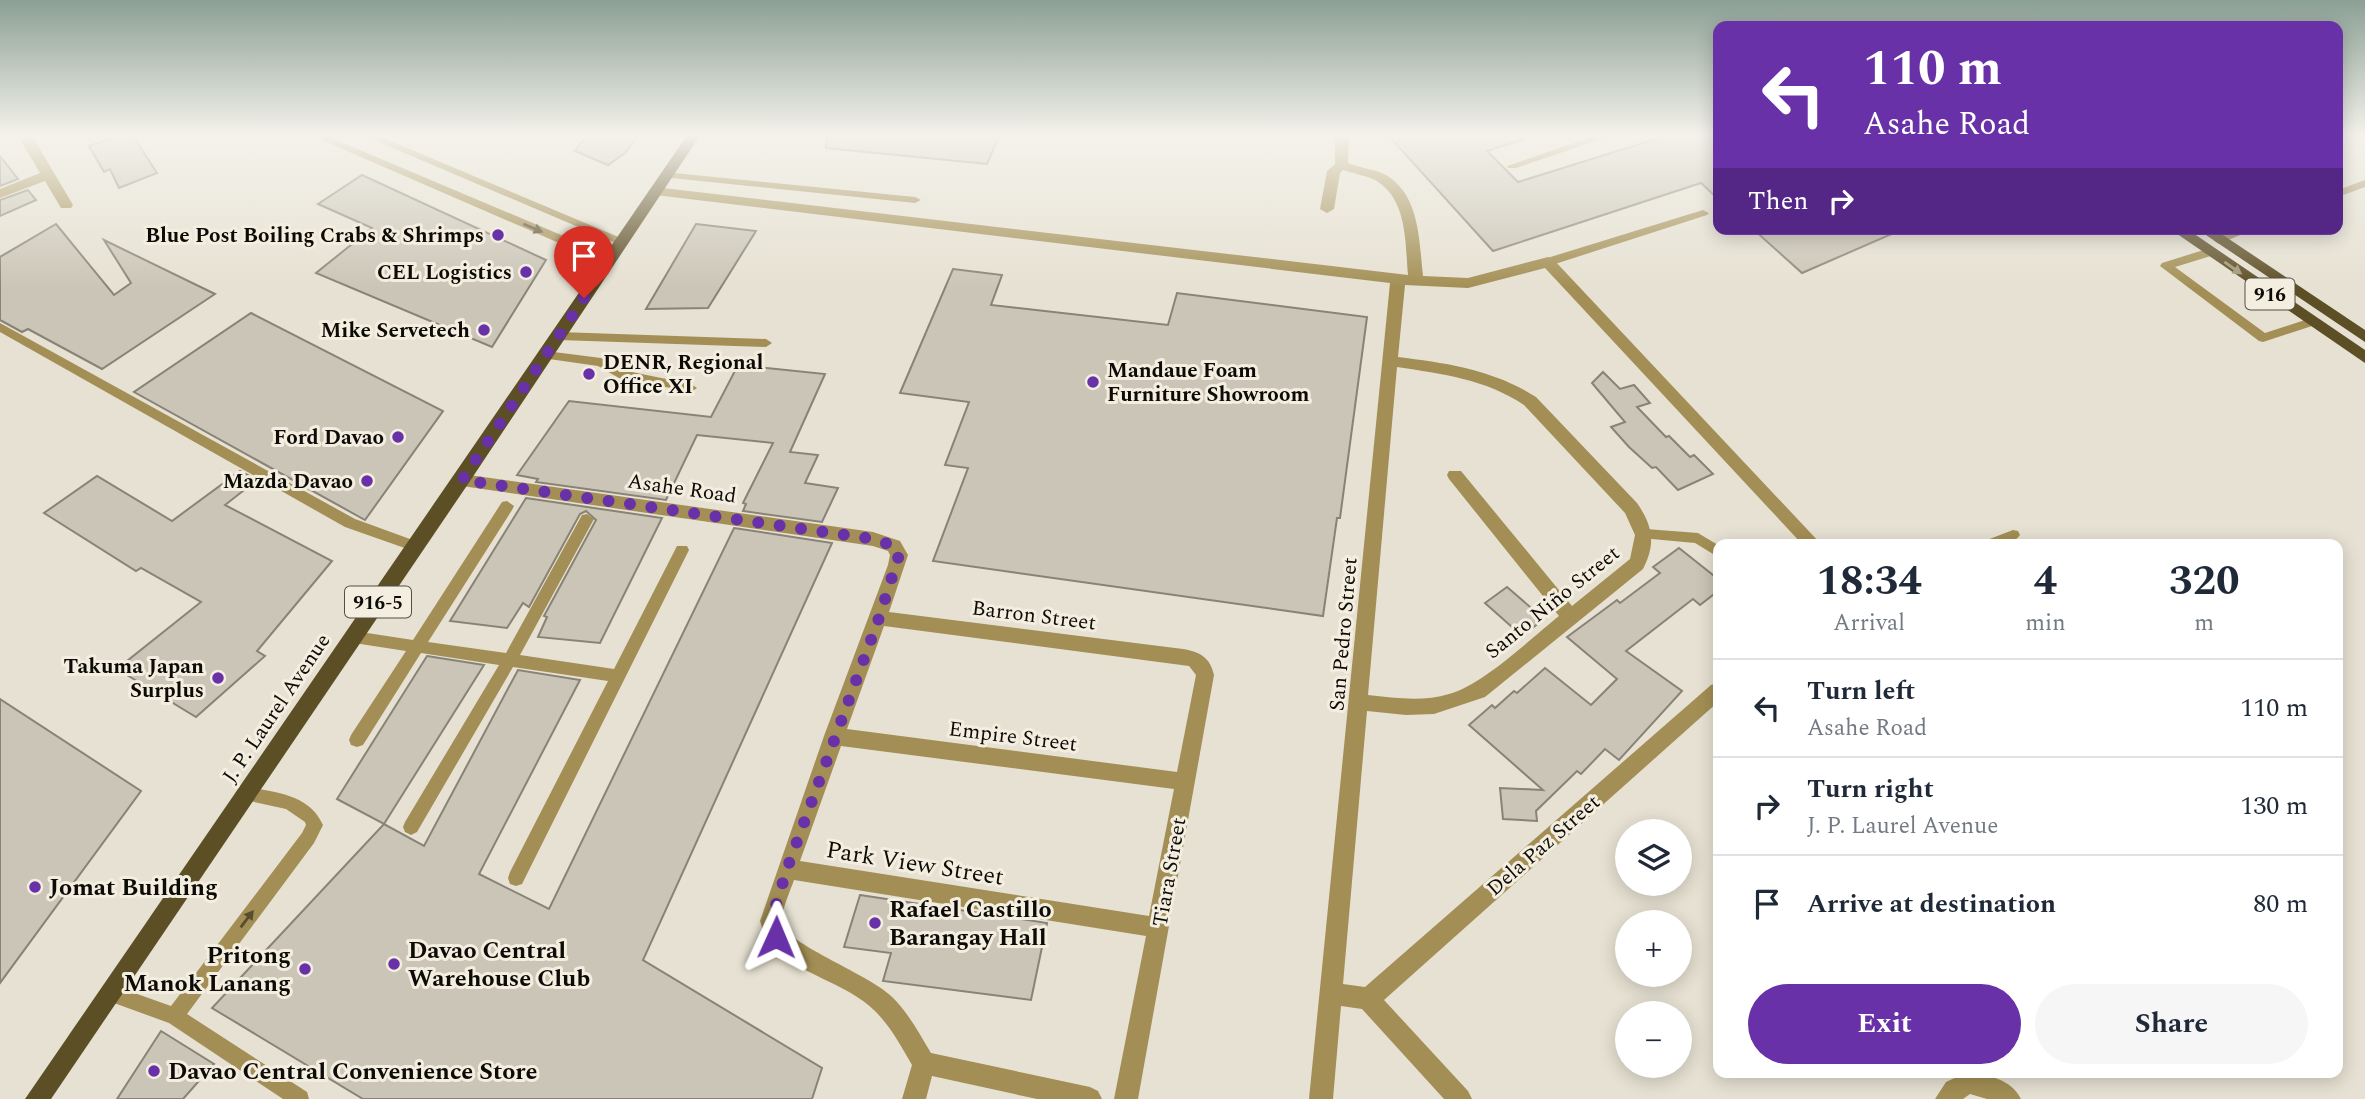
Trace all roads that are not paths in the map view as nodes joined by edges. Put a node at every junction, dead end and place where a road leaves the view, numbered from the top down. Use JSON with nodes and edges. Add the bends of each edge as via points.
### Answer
{"nodes":[{"id":1,"x":22,"y":185,"type":"edge"},
{"id":2,"x":54,"y":185,"type":"edge"},
{"id":3,"x":434,"y":185,"type":"edge"},
{"id":4,"x":488,"y":185,"type":"edge"},
{"id":5,"x":659,"y":185,"type":"edge"},
{"id":6,"x":768,"y":185,"type":"edge"},
{"id":7,"x":1331,"y":185,"type":"edge"},
{"id":8,"x":1391,"y":185,"type":"edge"},
{"id":9,"x":2359,"y":185,"type":"edge"},
{"id":10,"x":655,"y":191,"type":"junction"},
{"id":11,"x":2343,"y":192,"type":"edge"},
{"id":12,"x":0,"y":194,"type":"edge"},
{"id":13,"x":915,"y":200,"type":"dead end"},
{"id":14,"x":66,"y":205,"type":"dead end"},
{"id":15,"x":1327,"y":209,"type":"dead end"},
{"id":16,"x":1703,"y":213,"type":"dead end"},
{"id":17,"x":2190,"y":235,"type":"edge"},
{"id":18,"x":2208,"y":235,"type":"edge"},
{"id":19,"x":2237,"y":235,"type":"edge"},
{"id":20,"x":622,"y":241,"type":"junction"},
{"id":21,"x":2214,"y":246,"type":"junction"},
{"id":22,"x":609,"y":260,"type":"junction"},
{"id":23,"x":1548,"y":262,"type":"junction"},
{"id":24,"x":1407,"y":280,"type":"junction"},
{"id":25,"x":2311,"y":322,"type":"junction"},
{"id":26,"x":0,"y":327,"type":"edge"},
{"id":27,"x":559,"y":335,"type":"junction"},
{"id":28,"x":2365,"y":337,"type":"edge"},
{"id":29,"x":766,"y":343,"type":"dead end"},
{"id":30,"x":546,"y":355,"type":"junction"},
{"id":31,"x":2365,"y":358,"type":"edge"},
{"id":32,"x":1391,"y":361,"type":"junction"},
{"id":33,"x":691,"y":388,"type":"dead end"},
{"id":34,"x":1455,"y":475,"type":"dead end"},
{"id":35,"x":462,"y":480,"type":"junction"},
{"id":36,"x":507,"y":506,"type":"dead end"},
{"id":37,"x":587,"y":519,"type":"dead end"},
{"id":38,"x":1646,"y":534,"type":"junction"},
{"id":39,"x":2013,"y":534,"type":"dead end"},
{"id":40,"x":1807,"y":539,"type":"edge"},
{"id":41,"x":2002,"y":539,"type":"edge"},
{"id":42,"x":416,"y":547,"type":"junction"},
{"id":43,"x":1713,"y":548,"type":"edge"},
{"id":44,"x":682,"y":550,"type":"dead end"},
{"id":45,"x":1570,"y":617,"type":"junction"},
{"id":46,"x":879,"y":618,"type":"junction"},
{"id":47,"x":354,"y":638,"type":"junction"},
{"id":48,"x":417,"y":648,"type":"junction"},
{"id":49,"x":1184,"y":657,"type":"joint"},
{"id":50,"x":509,"y":661,"type":"junction"},
{"id":51,"x":617,"y":677,"type":"junction"},
{"id":52,"x":1713,"y":695,"type":"edge"},
{"id":53,"x":1360,"y":702,"type":"junction"},
{"id":54,"x":834,"y":736,"type":"junction"},
{"id":55,"x":356,"y":740,"type":"dead end"},
{"id":56,"x":1186,"y":782,"type":"junction"},
{"id":57,"x":247,"y":794,"type":"junction"},
{"id":58,"x":411,"y":827,"type":"dead end"},
{"id":59,"x":787,"y":869,"type":"junction"},
{"id":60,"x":516,"y":878,"type":"dead end"},
{"id":61,"x":1159,"y":928,"type":"junction"},
{"id":62,"x":109,"y":993,"type":"junction"},
{"id":63,"x":1331,"y":993,"type":"junction"},
{"id":64,"x":1368,"y":999,"type":"junction"},
{"id":65,"x":174,"y":1016,"type":"junction"},
{"id":66,"x":924,"y":1063,"type":"junction"},
{"id":67,"x":2000,"y":1093,"type":"edge"},
{"id":68,"x":37,"y":1099,"type":"edge"},
{"id":69,"x":300,"y":1099,"type":"edge"},
{"id":70,"x":914,"y":1099,"type":"edge"},
{"id":71,"x":1090,"y":1099,"type":"edge"},
{"id":72,"x":1126,"y":1099,"type":"edge"},
{"id":73,"x":1321,"y":1099,"type":"edge"},
{"id":74,"x":1460,"y":1099,"type":"edge"},
{"id":75,"x":1947,"y":1099,"type":"edge"}],
"edges":[{"from":1,"to":12,"type":"street"},
{"from":2,"to":14,"type":"street"},
{"from":3,"to":22,"type":"lane","one_way":true},
{"from":4,"to":20,"type":"lane"},
{"from":5,"to":10,"type":"main road","name":"J. P. Laurel Avenue","number":"916-5"},
{"from":6,"to":13,"type":"lane"},
{"from":7,"to":15,"type":"street"},
{"from":8,"to":24,"type":"street","name":"San Pedro Street","via":[[1399,191],[1407,213]]},
{"from":9,"to":11,"type":"lane"},
{"from":10,"to":20,"type":"main road","name":"J. P. Laurel Avenue","number":"916-5"},
{"from":10,"to":24,"type":"street"},
{"from":16,"to":23,"type":"lane"},
{"from":17,"to":21,"type":"main road","number":"916"},
{"from":18,"to":21,"type":"main road","number":"916"},
{"from":19,"to":21,"type":"lane"},
{"from":20,"to":22,"type":"main road","name":"J. P. Laurel Avenue","number":"916-5"},
{"from":21,"to":25,"type":"main road","number":"916","one_way":true},
{"from":21,"to":25,"type":"lane","via":[[2166,266],[2263,338]]},
{"from":21,"to":28,"type":"main road","number":"916"},
{"from":22,"to":27,"type":"main road","name":"J. P. Laurel Avenue","number":"916-5"},
{"from":23,"to":24,"type":"street","via":[[1468,283]]},
{"from":23,"to":40,"type":"street"},
{"from":24,"to":32,"type":"street","name":"San Pedro Street"},
{"from":25,"to":31,"type":"main road","number":"916"},
{"from":26,"to":42,"type":"lane","via":[[350,523]]},
{"from":27,"to":29,"type":"lane"},
{"from":27,"to":30,"type":"main road","name":"J. P. Laurel Avenue","number":"916-5"},
{"from":30,"to":33,"type":"lane","via":[[601,362],[619,374]]},
{"from":30,"to":35,"type":"main road","name":"J. P. Laurel Avenue","number":"916-5"},
{"from":32,"to":38,"type":"street","via":[[1463,372],[1514,389],[1631,508]]},
{"from":32,"to":53,"type":"street","name":"San Pedro Street"},
{"from":34,"to":45,"type":"street"},
{"from":35,"to":42,"type":"main road","name":"J. P. Laurel Avenue","number":"916-5"},
{"from":35,"to":46,"type":"street","name":"Asahe Road","via":[[886,541],[899,555]]},
{"from":36,"to":48,"type":"lane"},
{"from":37,"to":50,"type":"lane"},
{"from":38,"to":43,"type":"lane","via":[[1698,538]]},
{"from":38,"to":45,"type":"street","name":"Santo Niño Street","via":[[1637,564]]},
{"from":39,"to":41,"type":"lane"},
{"from":42,"to":47,"type":"main road","name":"J. P. Laurel Avenue","number":"916-5"},
{"from":44,"to":51,"type":"lane"},
{"from":45,"to":53,"type":"street","name":"Santo Niño Street","via":[[1478,691],[1454,703],[1399,707]]},
{"from":46,"to":49,"type":"street","name":"Barron Street"},
{"from":46,"to":54,"type":"street"},
{"from":47,"to":48,"type":"lane"},
{"from":47,"to":57,"type":"main road","name":"J. P. Laurel Avenue","number":"916-5"},
{"from":48,"to":50,"type":"lane"},
{"from":48,"to":55,"type":"lane"},
{"from":49,"to":56,"type":"street","name":"Tiara Street","via":[[1203,666],[1205,675]]},
{"from":50,"to":51,"type":"lane"},
{"from":50,"to":58,"type":"lane"},
{"from":51,"to":60,"type":"lane"},
{"from":52,"to":64,"type":"street","name":"Dela Paz Street"},
{"from":53,"to":63,"type":"street","name":"San Pedro Street"},
{"from":54,"to":56,"type":"street","name":"Empire Street"},
{"from":54,"to":59,"type":"street"},
{"from":56,"to":61,"type":"street","name":"Tiara Street"},
{"from":57,"to":62,"type":"main road","name":"J. P. Laurel Avenue","number":"916-5"},
{"from":65,"to":57,"type":"lane","one_way":true,"via":[[316,825],[307,811]]},
{"from":59,"to":61,"type":"street","name":"Park View Street"},
{"from":59,"to":66,"type":"street","via":[[771,921],[776,937],[882,1002]]},
{"from":61,"to":72,"type":"street","name":"Tiara Street"},
{"from":62,"to":65,"type":"lane"},
{"from":62,"to":68,"type":"main road","name":"J. P. Laurel Avenue","number":"916-5"},
{"from":63,"to":64,"type":"street"},
{"from":63,"to":73,"type":"street","name":"San Pedro Street"},
{"from":64,"to":74,"type":"street"},
{"from":65,"to":69,"type":"lane"},
{"from":66,"to":70,"type":"street"},
{"from":66,"to":71,"type":"street"},
{"from":67,"to":75,"type":"street","via":[[1969,1082]]}]}
